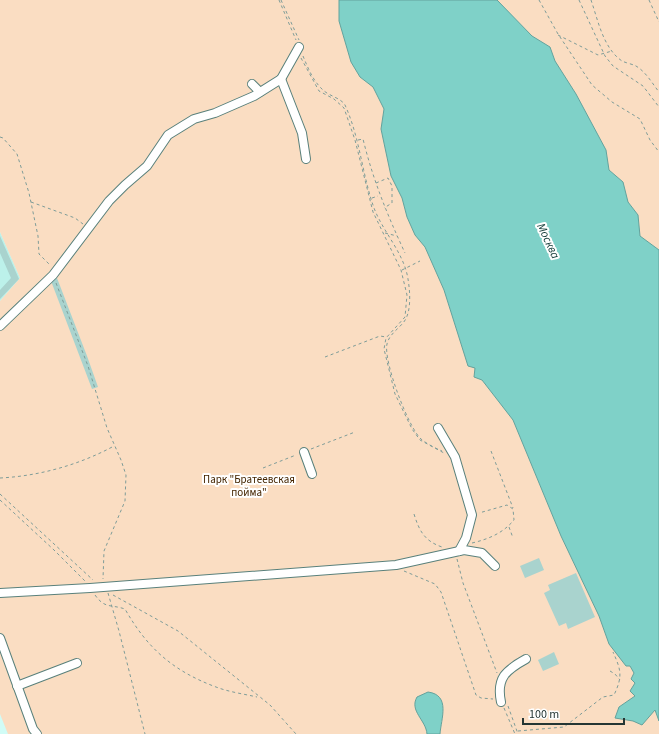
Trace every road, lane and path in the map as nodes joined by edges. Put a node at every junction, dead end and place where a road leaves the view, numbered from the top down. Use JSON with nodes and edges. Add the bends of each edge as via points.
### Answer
{"nodes":[{"id":1,"x":280,"y":0,"type":"edge"},
{"id":2,"x":539,"y":0,"type":"edge"},
{"id":3,"x":579,"y":0,"type":"edge"},
{"id":4,"x":591,"y":0,"type":"edge"},
{"id":5,"x":649,"y":0,"type":"edge"},
{"id":6,"x":659,"y":22,"type":"edge"},
{"id":7,"x":558,"y":34,"type":"junction"},
{"id":8,"x":300,"y":49,"type":"junction"},
{"id":9,"x":612,"y":51,"type":"junction"},
{"id":10,"x":604,"y":54,"type":"junction"},
{"id":11,"x":281,"y":79,"type":"junction"},
{"id":12,"x":252,"y":84,"type":"dead end"},
{"id":13,"x":260,"y":92,"type":"junction"},
{"id":14,"x":659,"y":92,"type":"edge"},
{"id":15,"x":659,"y":106,"type":"edge"},
{"id":16,"x":0,"y":137,"type":"edge"},
{"id":17,"x":356,"y":140,"type":"junction"},
{"id":18,"x":659,"y":152,"type":"edge"},
{"id":19,"x":306,"y":159,"type":"dead end"},
{"id":20,"x":369,"y":163,"type":"junction"},
{"id":21,"x":362,"y":165,"type":"junction"},
{"id":22,"x":375,"y":184,"type":"junction"},
{"id":23,"x":379,"y":196,"type":"junction"},
{"id":24,"x":370,"y":199,"type":"junction"},
{"id":25,"x":31,"y":202,"type":"junction"},
{"id":26,"x":384,"y":208,"type":"junction"},
{"id":27,"x":88,"y":229,"type":"junction"},
{"id":28,"x":384,"y":233,"type":"junction"},
{"id":29,"x":388,"y":234,"type":"junction"},
{"id":30,"x":397,"y":236,"type":"junction"},
{"id":31,"x":405,"y":252,"type":"dead end"},
{"id":32,"x":420,"y":261,"type":"dead end"},
{"id":33,"x":405,"y":268,"type":"junction"},
{"id":34,"x":401,"y":270,"type":"junction"},
{"id":35,"x":53,"y":275,"type":"junction"},
{"id":36,"x":0,"y":326,"type":"edge"},
{"id":37,"x":386,"y":338,"type":"junction"},
{"id":38,"x":325,"y":358,"type":"dead end"},
{"id":39,"x":438,"y":428,"type":"dead end"},
{"id":40,"x":114,"y":446,"type":"junction"},
{"id":41,"x":491,"y":451,"type":"dead end"},
{"id":42,"x":304,"y":452,"type":"dead end"},
{"id":43,"x":451,"y":456,"type":"junction"},
{"id":44,"x":312,"y":474,"type":"dead end"},
{"id":45,"x":0,"y":478,"type":"edge"},
{"id":46,"x":0,"y":494,"type":"edge"},
{"id":47,"x":0,"y":500,"type":"edge"},
{"id":48,"x":513,"y":509,"type":"junction"},
{"id":49,"x":414,"y":514,"type":"dead end"},
{"id":50,"x":472,"y":515,"type":"junction"},
{"id":51,"x":508,"y":527,"type":"junction"},
{"id":52,"x":513,"y":538,"type":"dead end"},
{"id":53,"x":459,"y":549,"type":"junction"},
{"id":54,"x":396,"y":565,"type":"junction"},
{"id":55,"x":495,"y":566,"type":"dead end"},
{"id":56,"x":106,"y":586,"type":"junction"},
{"id":57,"x":90,"y":588,"type":"junction"},
{"id":58,"x":0,"y":593,"type":"edge"},
{"id":59,"x":112,"y":607,"type":"junction"},
{"id":60,"x":0,"y":638,"type":"edge"},
{"id":61,"x":613,"y":652,"type":"dead end"},
{"id":62,"x":526,"y":659,"type":"dead end"},
{"id":63,"x":77,"y":663,"type":"dead end"},
{"id":64,"x":610,"y":671,"type":"dead end"},
{"id":65,"x":620,"y":680,"type":"junction"},
{"id":66,"x":500,"y":682,"type":"junction"},
{"id":67,"x":17,"y":686,"type":"junction"},
{"id":68,"x":260,"y":698,"type":"junction"},
{"id":69,"x":504,"y":702,"type":"junction"},
{"id":70,"x":517,"y":731,"type":"junction"},
{"id":71,"x":37,"y":734,"type":"edge"},
{"id":72,"x":145,"y":734,"type":"edge"},
{"id":73,"x":296,"y":734,"type":"edge"},
{"id":74,"x":514,"y":734,"type":"edge"},
{"id":75,"x":518,"y":734,"type":"edge"}],
"edges":[{"from":1,"to":8,"type":"path"},
{"from":1,"to":8,"type":"path"},
{"from":2,"to":7,"type":"path"},
{"from":3,"to":10,"type":"path"},
{"from":4,"to":9,"type":"path","via":[[603,36]]},
{"from":5,"to":6,"type":"path"},
{"from":7,"to":10,"type":"path","via":[[598,55]]},
{"from":7,"to":18,"type":"path","via":[[592,85],[612,102],[640,119]]},
{"from":8,"to":11,"type":"lane"},
{"from":8,"to":17,"type":"path","via":[[315,82],[326,93],[344,104]]},
{"from":8,"to":17,"type":"path","via":[[306,70],[319,91],[344,108]]},
{"from":9,"to":10,"type":"path"},
{"from":9,"to":14,"type":"path","via":[[622,61],[636,66],[646,74]]},
{"from":10,"to":15,"type":"path","via":[[613,66],[643,86]]},
{"from":11,"to":13,"type":"lane"},
{"from":11,"to":19,"type":"lane","via":[[302,133]]},
{"from":12,"to":13,"type":"lane"},
{"from":13,"to":27,"type":"lane","via":[[215,113],[194,119],[168,135],[147,166],[109,201]]},
{"from":16,"to":25,"type":"path","via":[[17,154]]},
{"from":17,"to":20,"type":"path","via":[[363,139]]},
{"from":17,"to":21,"type":"path"},
{"from":20,"to":21,"type":"path"},
{"from":20,"to":22,"type":"path"},
{"from":21,"to":24,"type":"path"},
{"from":22,"to":23,"type":"path"},
{"from":22,"to":26,"type":"path","via":[[388,178],[392,186],[392,203]]},
{"from":23,"to":24,"type":"path"},
{"from":23,"to":26,"type":"path"},
{"from":24,"to":28,"type":"path","via":[[373,212]]},
{"from":24,"to":29,"type":"path"},
{"from":25,"to":27,"type":"path","via":[[75,218]]},
{"from":25,"to":35,"type":"path","via":[[39,254],[50,266]]},
{"from":26,"to":30,"type":"path"},
{"from":27,"to":35,"type":"lane"},
{"from":28,"to":29,"type":"path"},
{"from":28,"to":34,"type":"path"},
{"from":29,"to":30,"type":"path"},
{"from":29,"to":33,"type":"path"},
{"from":30,"to":31,"type":"path"},
{"from":32,"to":33,"type":"path"},
{"from":33,"to":34,"type":"path"},
{"from":33,"to":43,"type":"path","via":[[410,294],[407,315],[405,322],[389,338],[386,357],[396,392],[420,438]]},
{"from":34,"to":37,"type":"path","via":[[407,295],[405,317]]},
{"from":35,"to":36,"type":"lane"},
{"from":35,"to":40,"type":"path","via":[[90,371]]},
{"from":37,"to":38,"type":"path","via":[[380,336]]},
{"from":37,"to":43,"type":"path","via":[[384,357],[395,394],[412,429],[420,440]]},
{"from":39,"to":43,"type":"lane"},
{"from":40,"to":45,"type":"path","via":[[76,464],[44,472]]},
{"from":40,"to":56,"type":"path","via":[[122,460],[126,476],[125,501],[104,551],[102,577]]},
{"from":41,"to":48,"type":"path"},
{"from":42,"to":44,"type":"lane"},
{"from":43,"to":50,"type":"lane"},
{"from":46,"to":56,"type":"path","via":[[96,583]]},
{"from":47,"to":57,"type":"path","via":[[54,550]]},
{"from":48,"to":50,"type":"path","via":[[507,505]]},
{"from":48,"to":51,"type":"path","via":[[514,520]]},
{"from":49,"to":53,"type":"path","via":[[420,532],[434,544]]},
{"from":50,"to":53,"type":"lane","via":[[466,538]]},
{"from":51,"to":52,"type":"path"},
{"from":51,"to":53,"type":"path","via":[[486,540]]},
{"from":53,"to":54,"type":"lane"},
{"from":53,"to":55,"type":"lane","via":[[482,553]]},
{"from":53,"to":66,"type":"path","via":[[464,583]]},
{"from":54,"to":56,"type":"lane"},
{"from":54,"to":69,"type":"path","via":[[398,570],[435,584],[441,592],[476,695]]},
{"from":56,"to":57,"type":"lane"},
{"from":56,"to":59,"type":"path"},
{"from":56,"to":68,"type":"path","via":[[119,598],[178,631]]},
{"from":57,"to":58,"type":"lane"},
{"from":57,"to":59,"type":"path","via":[[101,603]]},
{"from":59,"to":68,"type":"path","via":[[125,609],[145,641],[175,668],[217,688]]},
{"from":59,"to":72,"type":"path"},
{"from":60,"to":67,"type":"lane"},
{"from":61,"to":65,"type":"path","via":[[621,671]]},
{"from":62,"to":66,"type":"lane","via":[[510,668]]},
{"from":63,"to":67,"type":"lane"},
{"from":64,"to":65,"type":"path"},
{"from":65,"to":70,"type":"path","via":[[614,695],[603,697],[564,727]]},
{"from":66,"to":69,"type":"lane"},
{"from":67,"to":71,"type":"lane"},
{"from":68,"to":73,"type":"path","via":[[270,705]]},
{"from":69,"to":70,"type":"path"},
{"from":69,"to":74,"type":"path"},
{"from":70,"to":75,"type":"path"}]}
